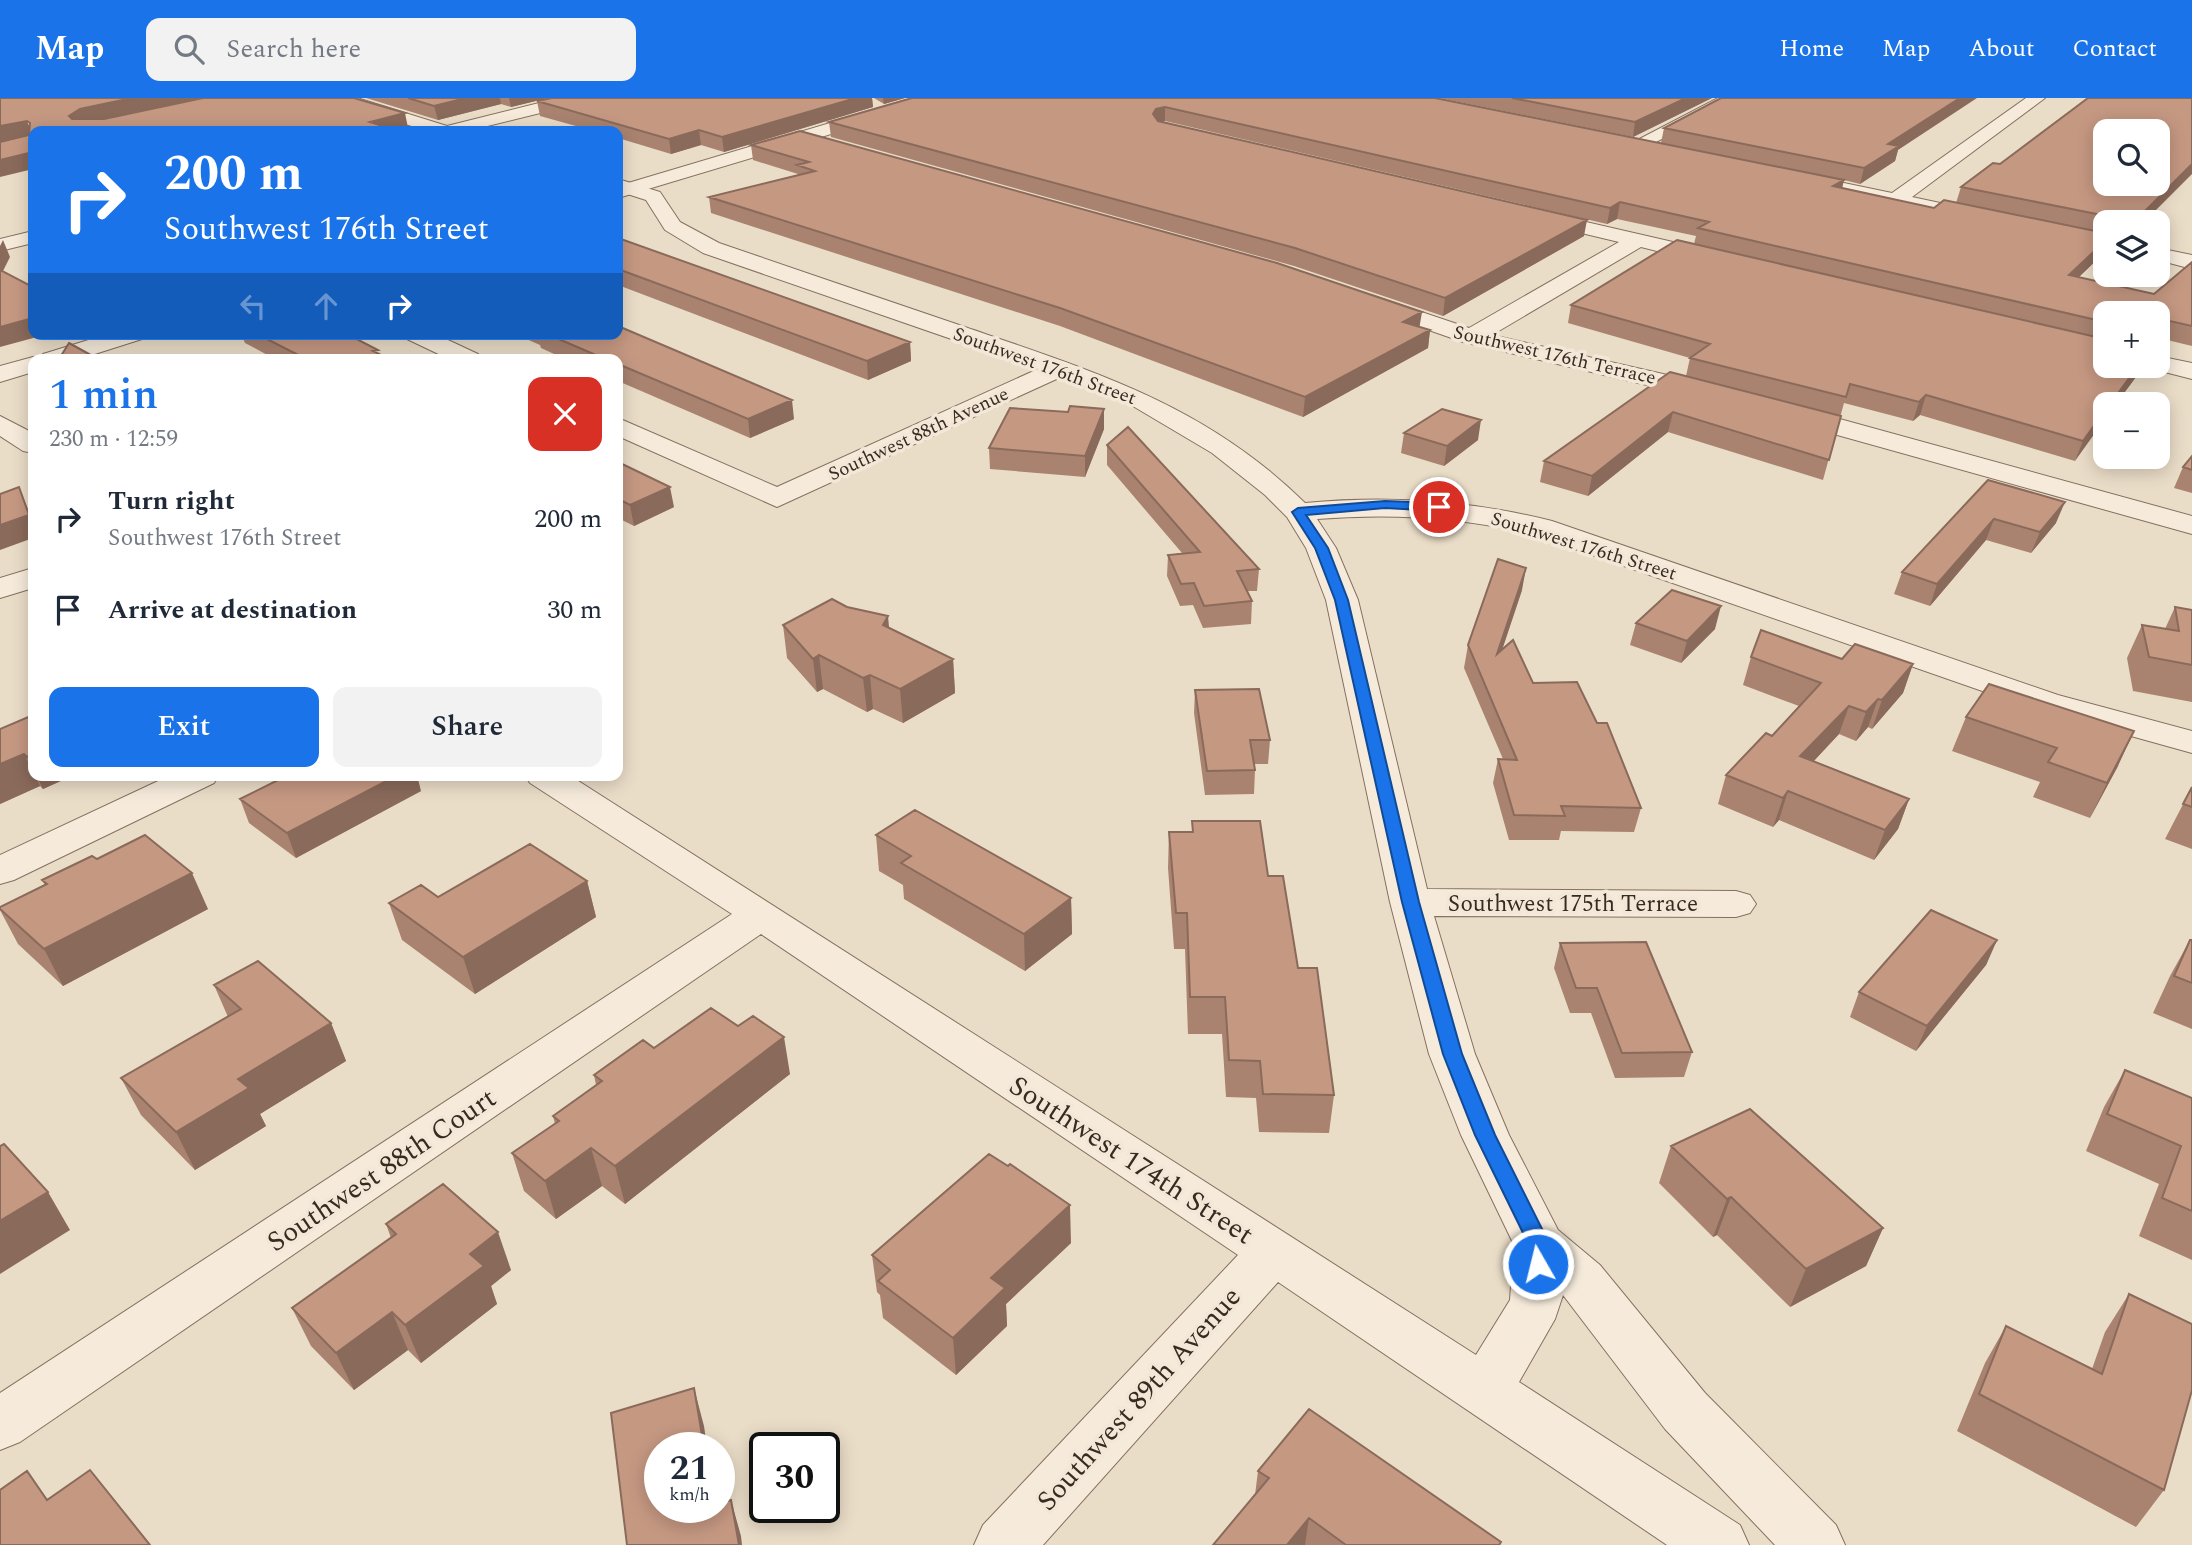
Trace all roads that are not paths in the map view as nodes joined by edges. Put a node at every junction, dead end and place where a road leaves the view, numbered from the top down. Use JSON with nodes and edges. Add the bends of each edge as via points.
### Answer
{"nodes":[{"id":1,"x":339,"y":98,"type":"edge"},
{"id":2,"x":579,"y":98,"type":"edge"},
{"id":3,"x":932,"y":98,"type":"edge"},
{"id":4,"x":1731,"y":98,"type":"edge"},
{"id":5,"x":2037,"y":98,"type":"edge"},
{"id":6,"x":430,"y":126,"type":"edge"},
{"id":7,"x":466,"y":126,"type":"edge"},
{"id":8,"x":801,"y":137,"type":"junction"},
{"id":9,"x":847,"y":150,"type":"edge"},
{"id":10,"x":1663,"y":152,"type":"edge"},
{"id":11,"x":1772,"y":174,"type":"edge"},
{"id":12,"x":623,"y":188,"type":"edge"},
{"id":13,"x":623,"y":188,"type":"edge"},
{"id":14,"x":1896,"y":199,"type":"junction"},
{"id":15,"x":1516,"y":212,"type":"edge"},
{"id":16,"x":2000,"y":221,"type":"edge"},
{"id":17,"x":28,"y":237,"type":"edge"},
{"id":18,"x":1638,"y":240,"type":"junction"},
{"id":19,"x":0,"y":245,"type":"edge"},
{"id":20,"x":2170,"y":256,"type":"edge"},
{"id":21,"x":2190,"y":259,"type":"edge"},
{"id":22,"x":1732,"y":262,"type":"edge"},
{"id":23,"x":1352,"y":295,"type":"edge"},
{"id":24,"x":1471,"y":337,"type":"junction"},
{"id":25,"x":114,"y":340,"type":"edge"},
{"id":26,"x":428,"y":340,"type":"edge"},
{"id":27,"x":68,"y":354,"type":"edge"},
{"id":28,"x":458,"y":354,"type":"edge"},
{"id":29,"x":28,"y":366,"type":"edge"},
{"id":30,"x":2170,"y":366,"type":"edge"},
{"id":31,"x":1060,"y":368,"type":"junction"},
{"id":32,"x":2192,"y":371,"type":"edge"},
{"id":33,"x":0,"y":374,"type":"edge"},
{"id":34,"x":1736,"y":398,"type":"edge"},
{"id":35,"x":1768,"y":407,"type":"edge"},
{"id":36,"x":0,"y":424,"type":"edge"},
{"id":37,"x":623,"y":428,"type":"edge"},
{"id":38,"x":28,"y":442,"type":"edge"},
{"id":39,"x":1298,"y":512,"type":"junction"},
{"id":40,"x":2192,"y":526,"type":"edge"},
{"id":41,"x":28,"y":579,"type":"edge"},
{"id":42,"x":0,"y":589,"type":"edge"},
{"id":43,"x":2192,"y":742,"type":"edge"},
{"id":44,"x":188,"y":781,"type":"edge"},
{"id":45,"x":552,"y":781,"type":"edge"},
{"id":46,"x":0,"y":871,"type":"edge"},
{"id":47,"x":1410,"y":902,"type":"junction"},
{"id":48,"x":1736,"y":904,"type":"dead end"},
{"id":49,"x":761,"y":914,"type":"junction"},
{"id":50,"x":1540,"y":1245,"type":"junction"},
{"id":51,"x":1273,"y":1252,"type":"junction"},
{"id":52,"x":1486,"y":1389,"type":"junction"},
{"id":53,"x":0,"y":1424,"type":"edge"},
{"id":54,"x":1004,"y":1545,"type":"edge"},
{"id":55,"x":1719,"y":1545,"type":"edge"},
{"id":56,"x":1815,"y":1545,"type":"edge"}],
"edges":[{"from":1,"to":6,"type":"street"},
{"from":2,"to":7,"type":"street"},
{"from":3,"to":8,"type":"street"},
{"from":4,"to":10,"type":"street","via":[[1629,145]]},
{"from":5,"to":14,"type":"street"},
{"from":8,"to":9,"type":"street"},
{"from":8,"to":12,"type":"street"},
{"from":11,"to":14,"type":"street"},
{"from":13,"to":31,"type":"street","name":"Southwest 176th Street","via":[[653,196],[672,226],[711,248]]},
{"from":14,"to":16,"type":"street"},
{"from":15,"to":18,"type":"street"},
{"from":17,"to":19,"type":"street"},
{"from":18,"to":22,"type":"street"},
{"from":18,"to":24,"type":"street"},
{"from":20,"to":21,"type":"street"},
{"from":23,"to":24,"type":"street","name":"Southwest 176th Terrace"},
{"from":24,"to":34,"type":"street","name":"Southwest 176th Terrace"},
{"from":25,"to":27,"type":"street"},
{"from":26,"to":28,"type":"street"},
{"from":29,"to":33,"type":"street"},
{"from":30,"to":32,"type":"street"},
{"from":31,"to":37,"type":"street","name":"Southwest 88th Avenue","via":[[777,498]]},
{"from":31,"to":39,"type":"street","name":"Southwest 176th Street","via":[[1135,397],[1190,426],[1250,467]]},
{"from":35,"to":40,"type":"street"},
{"from":36,"to":38,"type":"street"},
{"from":39,"to":43,"type":"street","name":"Southwest 176th Street","via":[[1420,505],[1541,527],[2046,702]]},
{"from":39,"to":47,"type":"street","via":[[1321,548],[1342,600]]},
{"from":41,"to":42,"type":"street"},
{"from":44,"to":46,"type":"street"},
{"from":45,"to":49,"type":"street","name":"Southwest 174th Street"},
{"from":47,"to":48,"type":"street","name":"Southwest 175th Terrace"},
{"from":47,"to":50,"type":"street","via":[[1452,1054],[1485,1135]]},
{"from":49,"to":51,"type":"street","name":"Southwest 174th Street"},
{"from":49,"to":53,"type":"street","name":"Southwest 88th Court"},
{"from":50,"to":52,"type":"street","via":[[1536,1303]]},
{"from":50,"to":56,"type":"street","via":[[1582,1280],[1685,1411]]},
{"from":51,"to":52,"type":"street","name":"Southwest 174th Street"},
{"from":51,"to":54,"type":"street","name":"Southwest 89th Avenue"},
{"from":52,"to":55,"type":"street","name":"Southwest 174th Street"}]}
